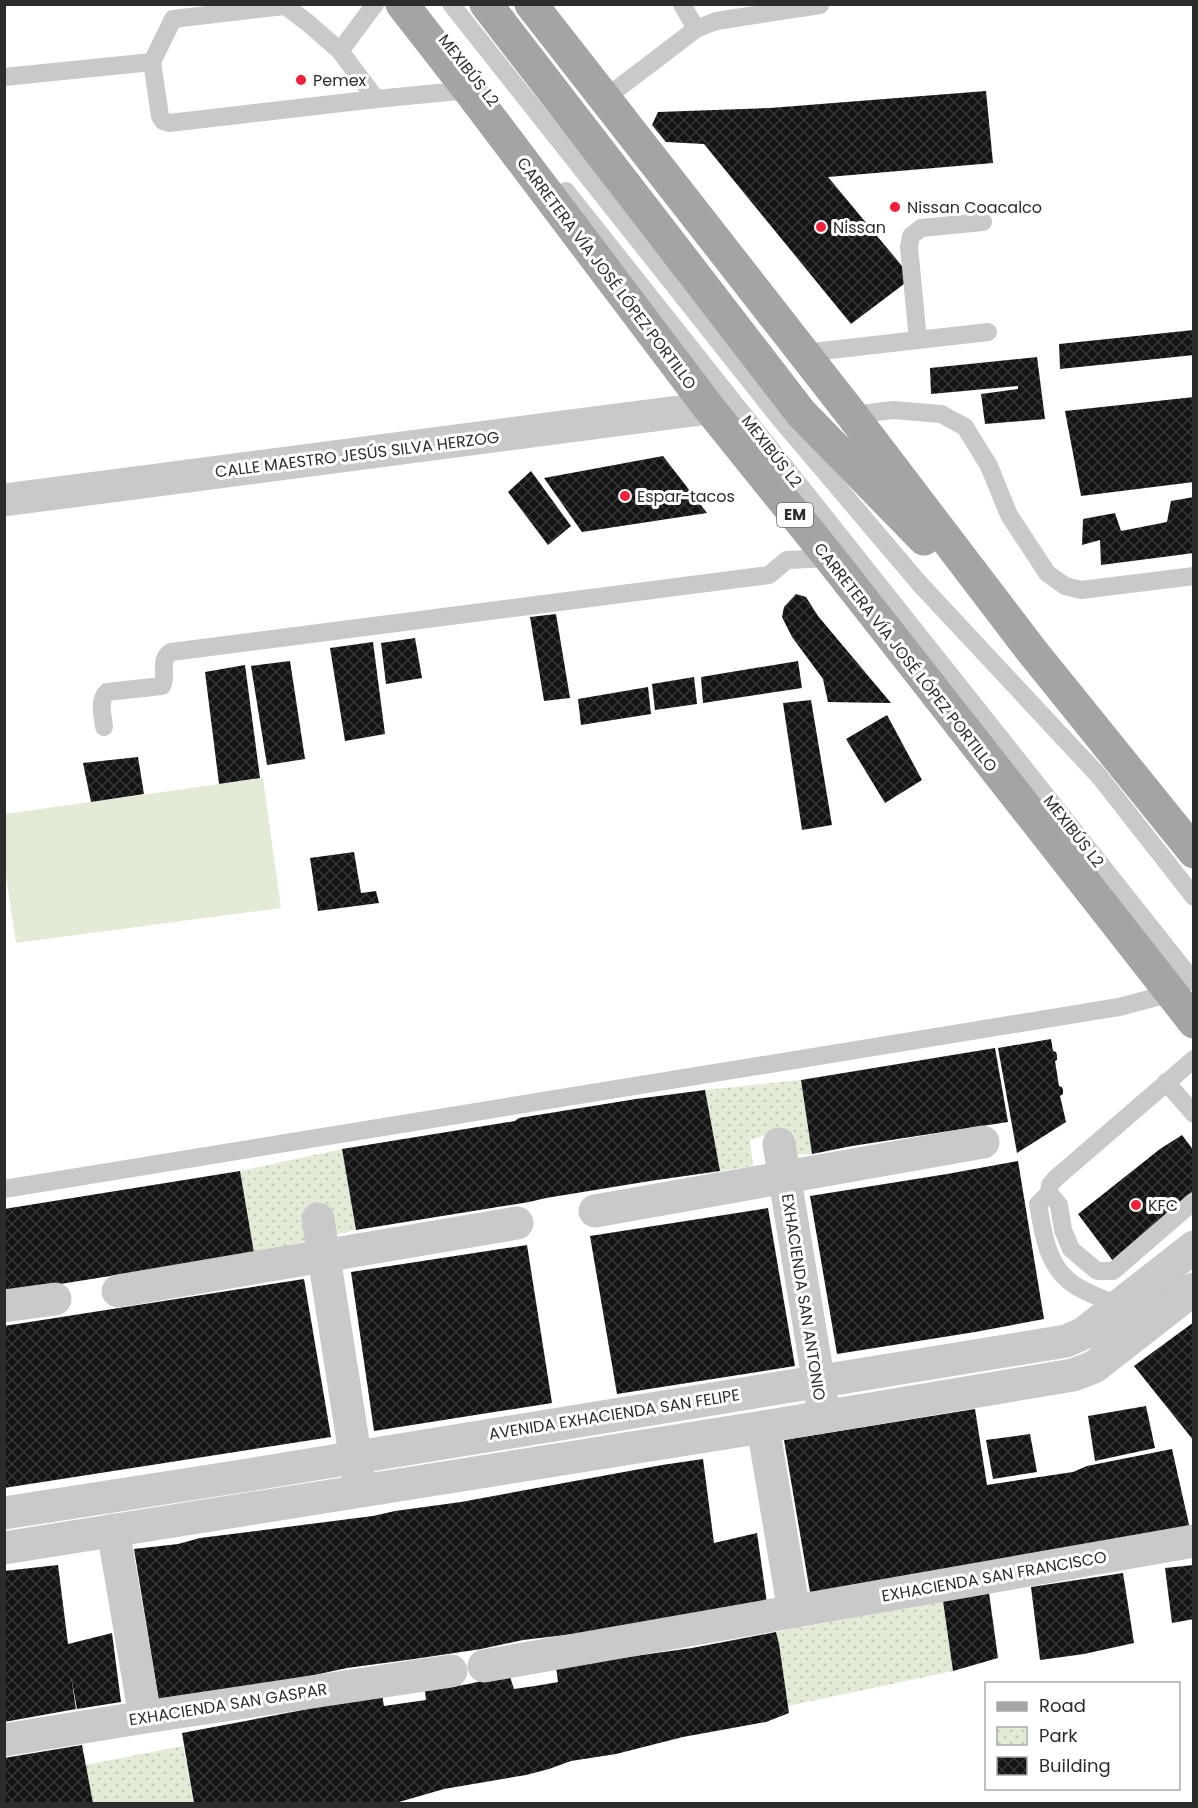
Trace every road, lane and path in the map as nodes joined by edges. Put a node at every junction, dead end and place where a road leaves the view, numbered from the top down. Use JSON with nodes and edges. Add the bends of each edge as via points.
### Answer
{"nodes":[{"id":1,"x":375,"y":4,"type":"edge"},
{"id":2,"x":402,"y":4,"type":"edge"},
{"id":3,"x":417,"y":4,"type":"edge"},
{"id":4,"x":451,"y":4,"type":"edge"},
{"id":5,"x":486,"y":4,"type":"edge"},
{"id":6,"x":531,"y":4,"type":"edge"},
{"id":7,"x":682,"y":4,"type":"edge"},
{"id":8,"x":283,"y":5,"type":"edge"},
{"id":9,"x":820,"y":5,"type":"edge"},
{"id":10,"x":696,"y":29,"type":"junction"},
{"id":11,"x":340,"y":51,"type":"junction"},
{"id":12,"x":152,"y":62,"type":"junction"},
{"id":13,"x":4,"y":77,"type":"edge"},
{"id":14,"x":468,"y":90,"type":"junction"},
{"id":15,"x":376,"y":99,"type":"junction"},
{"id":16,"x":604,"y":99,"type":"junction"},
{"id":17,"x":983,"y":222,"type":"dead end"},
{"id":18,"x":988,"y":332,"type":"dead end"},
{"id":19,"x":918,"y":340,"type":"junction"},
{"id":20,"x":804,"y":354,"type":"junction"},
{"id":21,"x":710,"y":408,"type":"junction"},
{"id":22,"x":852,"y":415,"type":"junction"},
{"id":23,"x":4,"y":501,"type":"edge"},
{"id":24,"x":830,"y":558,"type":"junction"},
{"id":25,"x":1194,"y":576,"type":"edge"},
{"id":26,"x":1031,"y":650,"type":"junction"},
{"id":27,"x":104,"y":727,"type":"dead end"},
{"id":28,"x":1194,"y":852,"type":"edge"},
{"id":29,"x":1194,"y":897,"type":"edge"},
{"id":30,"x":1183,"y":988,"type":"edge"},
{"id":31,"x":1194,"y":1022,"type":"edge"},
{"id":32,"x":1194,"y":1059,"type":"edge"},
{"id":33,"x":1166,"y":1082,"type":"junction"},
{"id":34,"x":1194,"y":1114,"type":"edge"},
{"id":35,"x":983,"y":1142,"type":"dead end"},
{"id":36,"x":779,"y":1144,"type":"dead end"},
{"id":37,"x":784,"y":1178,"type":"junction"},
{"id":38,"x":4,"y":1189,"type":"edge"},
{"id":39,"x":1049,"y":1193,"type":"junction"},
{"id":40,"x":1194,"y":1201,"type":"edge"},
{"id":41,"x":595,"y":1210,"type":"dead end"},
{"id":42,"x":318,"y":1219,"type":"dead end"},
{"id":43,"x":517,"y":1223,"type":"dead end"},
{"id":44,"x":1194,"y":1247,"type":"edge"},
{"id":45,"x":324,"y":1255,"type":"junction"},
{"id":46,"x":1194,"y":1289,"type":"edge"},
{"id":47,"x":118,"y":1291,"type":"dead end"},
{"id":48,"x":55,"y":1299,"type":"dead end"},
{"id":49,"x":4,"y":1306,"type":"edge"},
{"id":50,"x":1118,"y":1306,"type":"junction"},
{"id":51,"x":1147,"y":1326,"type":"junction"},
{"id":52,"x":818,"y":1381,"type":"junction"},
{"id":53,"x":824,"y":1417,"type":"junction"},
{"id":54,"x":763,"y":1427,"type":"junction"},
{"id":55,"x":355,"y":1457,"type":"junction"},
{"id":56,"x":362,"y":1490,"type":"junction"},
{"id":57,"x":4,"y":1513,"type":"edge"},
{"id":58,"x":113,"y":1530,"type":"junction"},
{"id":59,"x":1194,"y":1541,"type":"edge"},
{"id":60,"x":4,"y":1548,"type":"edge"},
{"id":61,"x":794,"y":1612,"type":"junction"},
{"id":62,"x":484,"y":1666,"type":"dead end"},
{"id":63,"x":451,"y":1671,"type":"dead end"},
{"id":64,"x":145,"y":1717,"type":"junction"},
{"id":65,"x":4,"y":1740,"type":"edge"}],
"edges":[{"from":1,"to":11,"type":"lane"},
{"from":2,"to":14,"type":"main road","name":"CARRETERA VÍA JOSÉ LÓPEZ PORTILLO","number":"EM"},
{"from":3,"to":30,"type":"lane","name":"MEXIBÚS L2"},
{"from":4,"to":29,"type":"lane","name":"MEXIBÚS L2","via":[[780,419],[919,583],[1099,776]]},
{"from":5,"to":26,"type":"main road","via":[[801,413]]},
{"from":6,"to":16,"type":"main road"},
{"from":7,"to":10,"type":"lane"},
{"from":8,"to":11,"type":"lane"},
{"from":8,"to":12,"type":"lane","via":[[173,19]]},
{"from":9,"to":10,"type":"lane","via":[[716,21]]},
{"from":10,"to":16,"type":"lane"},
{"from":11,"to":15,"type":"lane"},
{"from":12,"to":13,"type":"lane"},
{"from":12,"to":15,"type":"lane","via":[[160,116],[169,123]]},
{"from":14,"to":15,"type":"lane"},
{"from":14,"to":21,"type":"main road","name":"CARRETERA VÍA JOSÉ LÓPEZ PORTILLO","number":"EM"},
{"from":16,"to":20,"type":"main road"},
{"from":17,"to":19,"type":"lane","via":[[921,228],[911,236]]},
{"from":18,"to":19,"type":"lane"},
{"from":19,"to":20,"type":"lane"},
{"from":20,"to":22,"type":"main road"},
{"from":21,"to":23,"type":"street","name":"CALLE MAESTRO JESÚS SILVA HERZOG"},
{"from":21,"to":24,"type":"main road","name":"CARRETERA VÍA JOSÉ LÓPEZ PORTILLO","number":"EM"},
{"from":22,"to":25,"type":"lane","via":[[893,410],[941,414],[964,427],[989,466],[1009,515],[1047,573],[1065,586],[1082,590]]},
{"from":22,"to":26,"type":"main road"},
{"from":24,"to":27,"type":"lane","via":[[787,560],[769,575],[171,652],[164,660],[162,686],[103,695]]},
{"from":24,"to":30,"type":"main road","name":"CARRETERA VÍA JOSÉ LÓPEZ PORTILLO","number":"EM","via":[[1015,796]]},
{"from":26,"to":28,"type":"main road"},
{"from":30,"to":31,"type":"main road","name":"CARRETERA VÍA JOSÉ LÓPEZ PORTILLO","number":"EM"},
{"from":30,"to":38,"type":"lane","via":[[1119,1007]]},
{"from":32,"to":33,"type":"lane"},
{"from":33,"to":34,"type":"lane"},
{"from":33,"to":39,"type":"lane","via":[[1056,1178]]},
{"from":35,"to":37,"type":"street","name":"EXHACIENDA SAN ANTONIO"},
{"from":36,"to":37,"type":"street","name":"EXHACIENDA SAN ANTONIO"},
{"from":37,"to":41,"type":"street","name":"EXHACIENDA SAN ANTONIO"},
{"from":37,"to":52,"type":"street","name":"EXHACIENDA SAN ANTONIO"},
{"from":39,"to":40,"type":"lane","via":[[1059,1205],[1071,1249],[1097,1271],[1107,1272],[1113,1271]]},
{"from":39,"to":50,"type":"lane","via":[[1038,1204],[1049,1254],[1072,1284]]},
{"from":42,"to":45,"type":"street"},
{"from":43,"to":45,"type":"street"},
{"from":44,"to":50,"type":"street","name":"AVENIDA EXHACIENDA SAN FELIPE"},
{"from":45,"to":47,"type":"street"},
{"from":45,"to":55,"type":"street"},
{"from":46,"to":51,"type":"street"},
{"from":48,"to":49,"type":"street"},
{"from":50,"to":51,"type":"lane"},
{"from":50,"to":52,"type":"street","name":"AVENIDA EXHACIENDA SAN FELIPE","via":[[1084,1333],[1066,1341]]},
{"from":51,"to":53,"type":"street","via":[[1094,1367],[1073,1375]]},
{"from":52,"to":53,"type":"street","name":"EXHACIENDA SAN ANTONIO"},
{"from":52,"to":55,"type":"street","name":"AVENIDA EXHACIENDA SAN FELIPE"},
{"from":53,"to":54,"type":"street"},
{"from":54,"to":56,"type":"street"},
{"from":54,"to":61,"type":"street"},
{"from":55,"to":56,"type":"street"},
{"from":55,"to":57,"type":"street","name":"AVENIDA EXHACIENDA SAN FELIPE"},
{"from":56,"to":58,"type":"street"},
{"from":58,"to":60,"type":"street"},
{"from":58,"to":64,"type":"street"},
{"from":59,"to":61,"type":"street","name":"EXHACIENDA SAN FRANCISCO"},
{"from":61,"to":62,"type":"street","name":"EXHACIENDA SAN FRANCISCO"},
{"from":63,"to":64,"type":"street","name":"EXHACIENDA SAN GASPAR"},
{"from":64,"to":65,"type":"street","name":"EXHACIENDA SAN GASPAR"}]}
